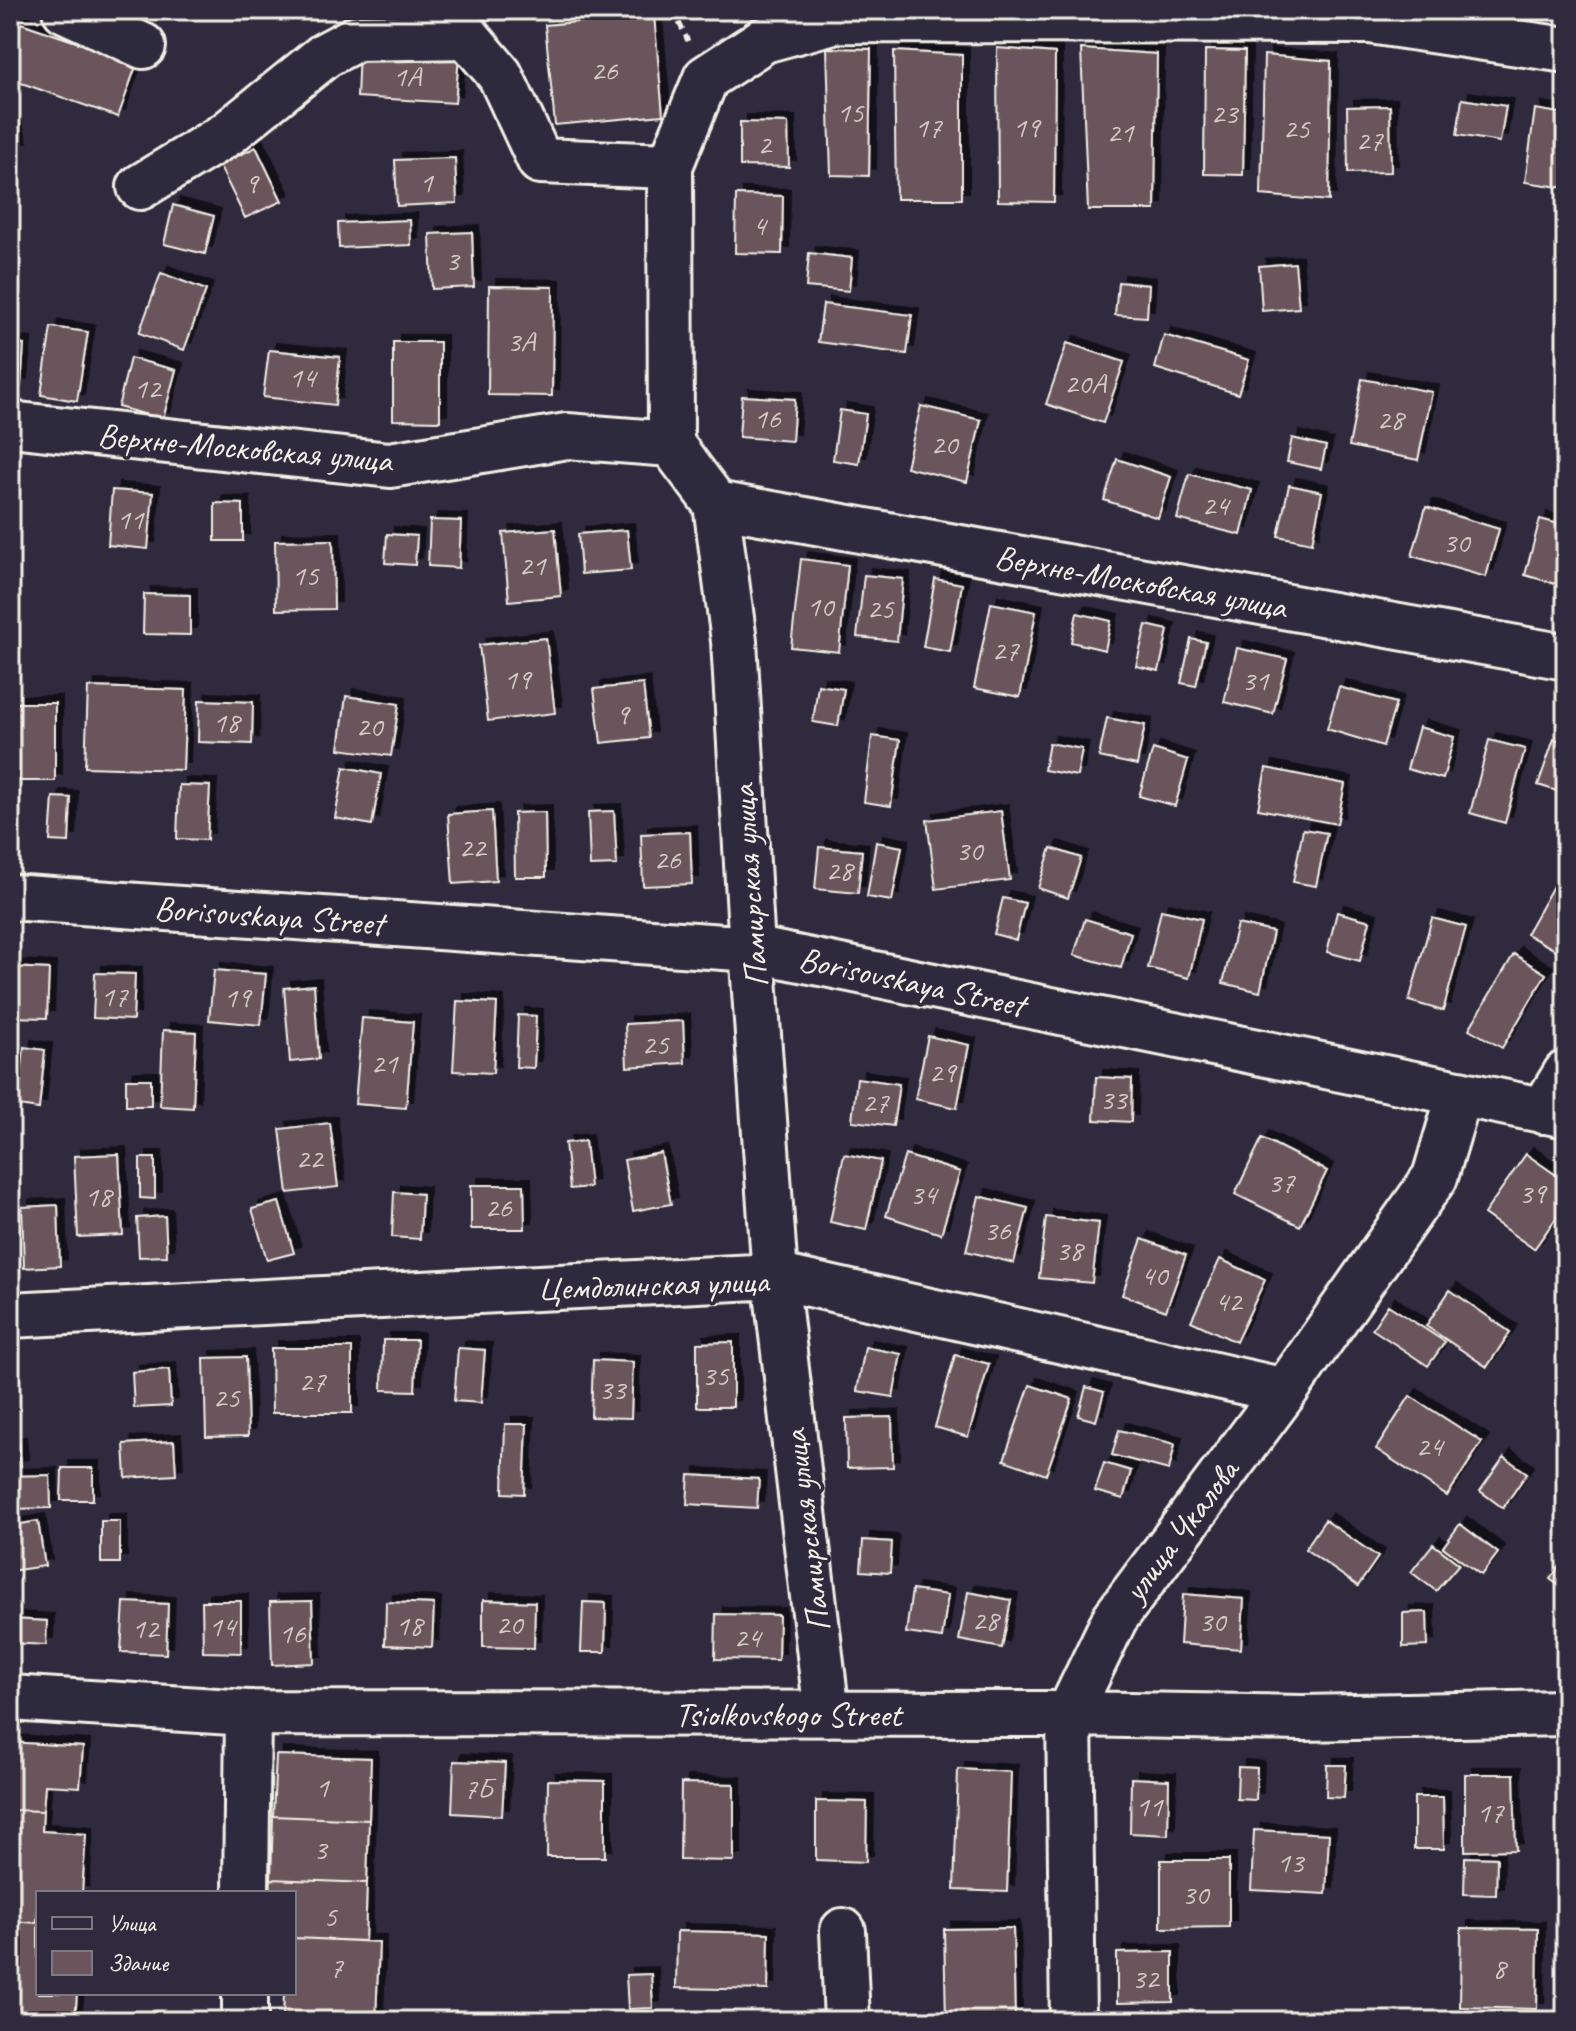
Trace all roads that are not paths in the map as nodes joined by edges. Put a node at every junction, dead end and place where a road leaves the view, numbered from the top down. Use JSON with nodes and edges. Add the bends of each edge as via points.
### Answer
{"nodes":[{"id":1,"x":65,"y":10,"type":"edge"},
{"id":2,"x":143,"y":46,"type":"dead end"},
{"id":3,"x":1566,"y":50,"type":"edge"},
{"id":4,"x":670,"y":166,"type":"junction"},
{"id":5,"x":140,"y":187,"type":"dead end"},
{"id":6,"x":10,"y":424,"type":"edge"},
{"id":7,"x":671,"y":444,"type":"junction"},
{"id":8,"x":716,"y":504,"type":"junction"},
{"id":9,"x":1566,"y":657,"type":"edge"},
{"id":10,"x":10,"y":897,"type":"edge"},
{"id":11,"x":752,"y":949,"type":"junction"},
{"id":12,"x":1566,"y":1073,"type":"edge"},
{"id":13,"x":1460,"y":1093,"type":"junction"},
{"id":14,"x":1554,"y":1113,"type":"edge"},
{"id":15,"x":775,"y":1276,"type":"junction"},
{"id":16,"x":10,"y":1315,"type":"edge"},
{"id":17,"x":1285,"y":1391,"type":"junction"},
{"id":18,"x":10,"y":1698,"type":"edge"},
{"id":19,"x":248,"y":1713,"type":"junction"},
{"id":20,"x":1566,"y":1713,"type":"edge"},
{"id":21,"x":827,"y":1714,"type":"junction"},
{"id":22,"x":1069,"y":1714,"type":"junction"},
{"id":23,"x":246,"y":1891,"type":"edge"},
{"id":24,"x":843,"y":1931,"type":"dead end"},
{"id":25,"x":245,"y":1995,"type":"edge"},
{"id":26,"x":245,"y":2021,"type":"edge"},
{"id":27,"x":847,"y":2021,"type":"edge"},
{"id":28,"x":1073,"y":2021,"type":"edge"}],
"edges":[{"from":1,"to":2,"type":"street"},
{"from":3,"to":4,"type":"street","via":[[1370,21],[837,20],[764,40],[706,78]]},
{"from":4,"to":5,"type":"street","via":[[540,161],[500,75],[467,36],[357,38],[325,55],[227,134]]},
{"from":4,"to":7,"type":"street"},
{"from":6,"to":7,"type":"street","name":"Верхне-Московская улица","via":[[390,465],[567,436]]},
{"from":7,"to":8,"type":"street","name":"Памирская улица"},
{"from":8,"to":9,"type":"street","name":"Верхне-Московская улица"},
{"from":8,"to":11,"type":"street","name":"Памирская улица","via":[[734,641]]},
{"from":10,"to":11,"type":"street","name":"Borisovskaya Street"},
{"from":11,"to":13,"type":"street","name":"Borisovskaya Street"},
{"from":11,"to":15,"type":"street","name":"Памирская улица"},
{"from":12,"to":14,"type":"street"},
{"from":13,"to":14,"type":"street","name":"Borisovskaya Street"},
{"from":13,"to":17,"type":"street","name":"улица Чкалова","via":[[1435,1177]]},
{"from":15,"to":16,"type":"street","name":"Цемдолинская улица"},
{"from":15,"to":17,"type":"street","name":"Цемдолинская улица"},
{"from":15,"to":21,"type":"street","name":"Памирская улица"},
{"from":17,"to":22,"type":"street","name":"улица Чкалова","via":[[1115,1618]]},
{"from":18,"to":19,"type":"street","name":"Tsiolkovskogo Street"},
{"from":19,"to":21,"type":"street","name":"Tsiolkovskogo Street"},
{"from":19,"to":23,"type":"street"},
{"from":20,"to":22,"type":"street","name":"Tsiolkovskogo Street","via":[[1303,1718]]},
{"from":21,"to":22,"type":"street","name":"Tsiolkovskogo Street"},
{"from":22,"to":28,"type":"street","name":"улица Чкалова"},
{"from":24,"to":27,"type":"street"},
{"from":25,"to":26,"type":"street"}]}
